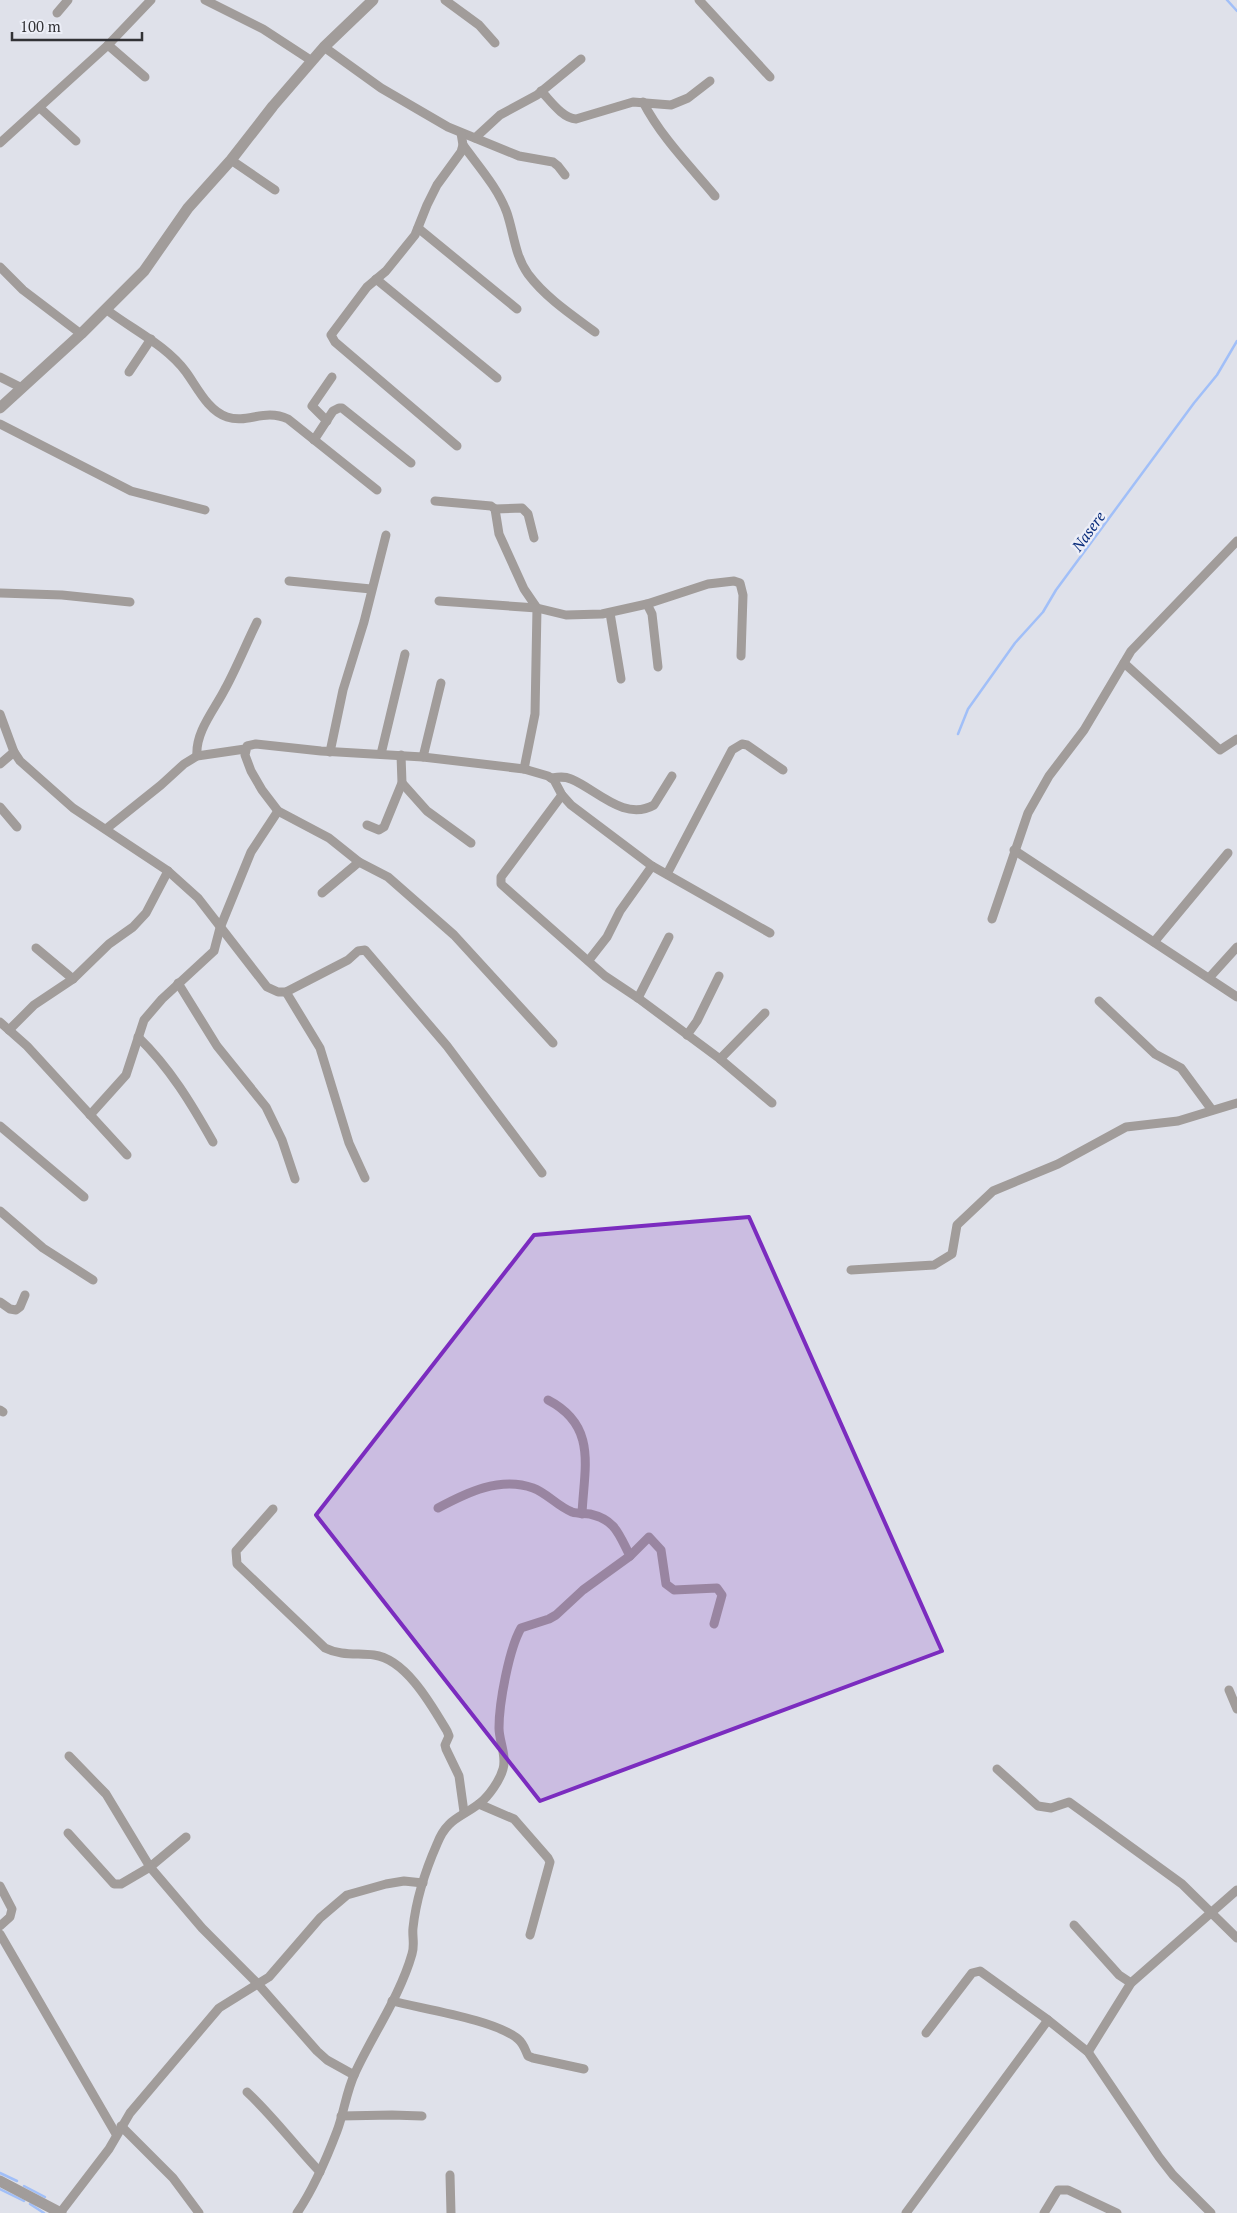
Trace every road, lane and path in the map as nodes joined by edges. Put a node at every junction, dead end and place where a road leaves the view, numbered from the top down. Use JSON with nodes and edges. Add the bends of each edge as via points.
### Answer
{"nodes":[{"id":1,"x":68,"y":0,"type":"edge"},
{"id":2,"x":150,"y":0,"type":"edge"},
{"id":3,"x":205,"y":0,"type":"edge"},
{"id":4,"x":373,"y":0,"type":"edge"},
{"id":5,"x":445,"y":0,"type":"edge"},
{"id":6,"x":699,"y":0,"type":"edge"},
{"id":7,"x":57,"y":13,"type":"dead end"},
{"id":8,"x":495,"y":43,"type":"dead end"},
{"id":9,"x":108,"y":45,"type":"junction"},
{"id":10,"x":324,"y":47,"type":"junction"},
{"id":11,"x":581,"y":58,"type":"dead end"},
{"id":12,"x":312,"y":62,"type":"junction"},
{"id":13,"x":145,"y":77,"type":"dead end"},
{"id":14,"x":770,"y":77,"type":"dead end"},
{"id":15,"x":710,"y":81,"type":"dead end"},
{"id":16,"x":541,"y":91,"type":"junction"},
{"id":17,"x":643,"y":102,"type":"junction"},
{"id":18,"x":40,"y":108,"type":"junction"},
{"id":19,"x":462,"y":133,"type":"junction"},
{"id":20,"x":476,"y":138,"type":"junction"},
{"id":21,"x":76,"y":141,"type":"dead end"},
{"id":22,"x":0,"y":143,"type":"edge"},
{"id":23,"x":464,"y":145,"type":"junction"},
{"id":24,"x":232,"y":160,"type":"junction"},
{"id":25,"x":565,"y":175,"type":"dead end"},
{"id":26,"x":275,"y":190,"type":"dead end"},
{"id":27,"x":715,"y":196,"type":"dead end"},
{"id":28,"x":418,"y":228,"type":"junction"},
{"id":29,"x":0,"y":267,"type":"edge"},
{"id":30,"x":376,"y":279,"type":"junction"},
{"id":31,"x":516,"y":309,"type":"dead end"},
{"id":32,"x":107,"y":310,"type":"junction"},
{"id":33,"x":595,"y":332,"type":"dead end"},
{"id":34,"x":81,"y":334,"type":"junction"},
{"id":35,"x":152,"y":340,"type":"junction"},
{"id":36,"x":128,"y":372,"type":"dead end"},
{"id":37,"x":0,"y":377,"type":"edge"},
{"id":38,"x":332,"y":377,"type":"dead end"},
{"id":39,"x":497,"y":378,"type":"dead end"},
{"id":40,"x":22,"y":388,"type":"junction"},
{"id":41,"x":0,"y":408,"type":"edge"},
{"id":42,"x":327,"y":421,"type":"junction"},
{"id":43,"x":0,"y":424,"type":"edge"},
{"id":44,"x":314,"y":440,"type":"junction"},
{"id":45,"x":457,"y":446,"type":"dead end"},
{"id":46,"x":411,"y":463,"type":"dead end"},
{"id":47,"x":377,"y":490,"type":"dead end"},
{"id":48,"x":435,"y":501,"type":"dead end"},
{"id":49,"x":494,"y":509,"type":"junction"},
{"id":50,"x":205,"y":510,"type":"dead end"},
{"id":51,"x":386,"y":534,"type":"dead end"},
{"id":52,"x":534,"y":538,"type":"dead end"},
{"id":53,"x":1237,"y":541,"type":"edge"},
{"id":54,"x":289,"y":580,"type":"dead end"},
{"id":55,"x":371,"y":589,"type":"junction"},
{"id":56,"x":0,"y":593,"type":"edge"},
{"id":57,"x":439,"y":601,"type":"dead end"},
{"id":58,"x":130,"y":602,"type":"dead end"},
{"id":59,"x":647,"y":604,"type":"junction"},
{"id":60,"x":537,"y":608,"type":"junction"},
{"id":61,"x":610,"y":613,"type":"junction"},
{"id":62,"x":257,"y":622,"type":"dead end"},
{"id":63,"x":405,"y":654,"type":"dead end"},
{"id":64,"x":740,"y":656,"type":"dead end"},
{"id":65,"x":1124,"y":663,"type":"junction"},
{"id":66,"x":658,"y":666,"type":"dead end"},
{"id":67,"x":621,"y":678,"type":"dead end"},
{"id":68,"x":441,"y":684,"type":"dead end"},
{"id":69,"x":0,"y":714,"type":"edge"},
{"id":70,"x":1237,"y":739,"type":"edge"},
{"id":71,"x":245,"y":749,"type":"junction"},
{"id":72,"x":14,"y":752,"type":"junction"},
{"id":73,"x":330,"y":752,"type":"junction"},
{"id":74,"x":381,"y":754,"type":"junction"},
{"id":75,"x":401,"y":755,"type":"junction"},
{"id":76,"x":197,"y":756,"type":"junction"},
{"id":77,"x":423,"y":757,"type":"junction"},
{"id":78,"x":0,"y":764,"type":"edge"},
{"id":79,"x":524,"y":769,"type":"junction"},
{"id":80,"x":783,"y":770,"type":"dead end"},
{"id":81,"x":672,"y":776,"type":"dead end"},
{"id":82,"x":551,"y":778,"type":"junction"},
{"id":83,"x":402,"y":783,"type":"junction"},
{"id":84,"x":562,"y":795,"type":"junction"},
{"id":85,"x":0,"y":807,"type":"edge"},
{"id":86,"x":278,"y":811,"type":"junction"},
{"id":87,"x":367,"y":825,"type":"dead end"},
{"id":88,"x":17,"y":827,"type":"dead end"},
{"id":89,"x":106,"y":829,"type":"junction"},
{"id":90,"x":471,"y":843,"type":"dead end"},
{"id":91,"x":1014,"y":850,"type":"junction"},
{"id":92,"x":1228,"y":853,"type":"dead end"},
{"id":93,"x":359,"y":862,"type":"junction"},
{"id":94,"x":652,"y":866,"type":"junction"},
{"id":95,"x":168,"y":871,"type":"junction"},
{"id":96,"x":667,"y":874,"type":"junction"},
{"id":97,"x":322,"y":893,"type":"dead end"},
{"id":98,"x":992,"y":918,"type":"dead end"},
{"id":99,"x":220,"y":928,"type":"junction"},
{"id":100,"x":770,"y":933,"type":"dead end"},
{"id":101,"x":669,"y":937,"type":"dead end"},
{"id":102,"x":1154,"y":942,"type":"junction"},
{"id":103,"x":1237,"y":947,"type":"edge"},
{"id":104,"x":36,"y":948,"type":"dead end"},
{"id":105,"x":589,"y":960,"type":"junction"},
{"id":106,"x":719,"y":976,"type":"dead end"},
{"id":107,"x":1209,"y":978,"type":"junction"},
{"id":108,"x":73,"y":979,"type":"junction"},
{"id":109,"x":178,"y":983,"type":"junction"},
{"id":110,"x":286,"y":992,"type":"junction"},
{"id":111,"x":1237,"y":997,"type":"edge"},
{"id":112,"x":638,"y":998,"type":"junction"},
{"id":113,"x":1099,"y":1001,"type":"dead end"},
{"id":114,"x":765,"y":1013,"type":"dead end"},
{"id":115,"x":0,"y":1022,"type":"edge"},
{"id":116,"x":9,"y":1030,"type":"junction"},
{"id":117,"x":687,"y":1035,"type":"junction"},
{"id":118,"x":138,"y":1037,"type":"junction"},
{"id":119,"x":553,"y":1043,"type":"dead end"},
{"id":120,"x":720,"y":1059,"type":"junction"},
{"id":121,"x":772,"y":1103,"type":"dead end"},
{"id":122,"x":1237,"y":1103,"type":"edge"},
{"id":123,"x":1212,"y":1110,"type":"junction"},
{"id":124,"x":90,"y":1115,"type":"junction"},
{"id":125,"x":0,"y":1126,"type":"edge"},
{"id":126,"x":213,"y":1142,"type":"dead end"},
{"id":127,"x":127,"y":1155,"type":"dead end"},
{"id":128,"x":542,"y":1173,"type":"dead end"},
{"id":129,"x":365,"y":1178,"type":"dead end"},
{"id":130,"x":295,"y":1179,"type":"dead end"},
{"id":131,"x":84,"y":1197,"type":"dead end"},
{"id":132,"x":0,"y":1210,"type":"edge"},
{"id":133,"x":851,"y":1270,"type":"dead end"},
{"id":134,"x":93,"y":1280,"type":"dead end"},
{"id":135,"x":26,"y":1295,"type":"dead end"},
{"id":136,"x":0,"y":1302,"type":"edge"},
{"id":137,"x":548,"y":1400,"type":"dead end"},
{"id":138,"x":438,"y":1508,"type":"dead end"},
{"id":139,"x":273,"y":1509,"type":"dead end"},
{"id":140,"x":582,"y":1514,"type":"junction"},
{"id":141,"x":630,"y":1556,"type":"junction"},
{"id":142,"x":714,"y":1624,"type":"dead end"},
{"id":143,"x":1230,"y":1690,"type":"dead end"},
{"id":144,"x":1237,"y":1709,"type":"edge"},
{"id":145,"x":69,"y":1756,"type":"dead end"},
{"id":146,"x":997,"y":1769,"type":"dead end"},
{"id":147,"x":479,"y":1804,"type":"junction"},
{"id":148,"x":464,"y":1812,"type":"junction"},
{"id":149,"x":68,"y":1833,"type":"dead end"},
{"id":150,"x":186,"y":1837,"type":"dead end"},
{"id":151,"x":150,"y":1867,"type":"junction"},
{"id":152,"x":423,"y":1883,"type":"junction"},
{"id":153,"x":0,"y":1886,"type":"edge"},
{"id":154,"x":1237,"y":1890,"type":"edge"},
{"id":155,"x":1211,"y":1915,"type":"junction"},
{"id":156,"x":1074,"y":1925,"type":"dead end"},
{"id":157,"x":0,"y":1926,"type":"edge"},
{"id":158,"x":0,"y":1934,"type":"edge"},
{"id":159,"x":530,"y":1936,"type":"dead end"},
{"id":160,"x":1237,"y":1938,"type":"edge"},
{"id":161,"x":1131,"y":1983,"type":"junction"},
{"id":162,"x":258,"y":1984,"type":"junction"},
{"id":163,"x":392,"y":2002,"type":"junction"},
{"id":164,"x":1048,"y":2020,"type":"junction"},
{"id":165,"x":926,"y":2033,"type":"dead end"},
{"id":166,"x":1088,"y":2052,"type":"junction"},
{"id":167,"x":584,"y":2069,"type":"dead end"},
{"id":168,"x":354,"y":2075,"type":"junction"},
{"id":169,"x":247,"y":2092,"type":"dead end"},
{"id":170,"x":342,"y":2116,"type":"junction"},
{"id":171,"x":422,"y":2116,"type":"dead end"},
{"id":172,"x":118,"y":2130,"type":"junction"},
{"id":173,"x":320,"y":2172,"type":"junction"},
{"id":174,"x":450,"y":2175,"type":"dead end"},
{"id":175,"x":0,"y":2181,"type":"edge"},
{"id":176,"x":58,"y":2212,"type":"edge"},
{"id":177,"x":199,"y":2213,"type":"edge"},
{"id":178,"x":297,"y":2213,"type":"edge"},
{"id":179,"x":451,"y":2213,"type":"edge"},
{"id":180,"x":906,"y":2213,"type":"edge"},
{"id":181,"x":1044,"y":2213,"type":"edge"},
{"id":182,"x":1117,"y":2213,"type":"edge"},
{"id":183,"x":1211,"y":2213,"type":"edge"}],
"edges":[{"from":1,"to":7,"type":"street"},
{"from":2,"to":9,"type":"street"},
{"from":3,"to":12,"type":"street","via":[[263,28]]},
{"from":4,"to":10,"type":"street"},
{"from":5,"to":8,"type":"street","via":[[479,25]]},
{"from":6,"to":14,"type":"street"},
{"from":9,"to":13,"type":"street"},
{"from":9,"to":18,"type":"street"},
{"from":10,"to":12,"type":"street"},
{"from":10,"to":19,"type":"street","via":[[381,88]]},
{"from":11,"to":16,"type":"street"},
{"from":12,"to":24,"type":"street"},
{"from":15,"to":17,"type":"street","via":[[678,103]]},
{"from":16,"to":17,"type":"street","via":[[573,119]]},
{"from":16,"to":20,"type":"street","via":[[500,115]]},
{"from":17,"to":27,"type":"street","via":[[677,151]]},
{"from":18,"to":21,"type":"street"},
{"from":18,"to":22,"type":"street"},
{"from":19,"to":20,"type":"street"},
{"from":19,"to":23,"type":"street"},
{"from":20,"to":25,"type":"street","via":[[519,156],[552,162]]},
{"from":23,"to":28,"type":"street","via":[[438,185]]},
{"from":23,"to":33,"type":"street","via":[[501,201],[519,258],[529,275],[553,300]]},
{"from":24,"to":26,"type":"street"},
{"from":24,"to":32,"type":"street","via":[[188,208],[144,271]]},
{"from":28,"to":30,"type":"street","via":[[412,240]]},
{"from":28,"to":31,"type":"street"},
{"from":29,"to":34,"type":"street","via":[[23,290]]},
{"from":30,"to":39,"type":"street"},
{"from":30,"to":45,"type":"street","via":[[335,328],[332,339]]},
{"from":32,"to":34,"type":"street"},
{"from":32,"to":35,"type":"street"},
{"from":34,"to":40,"type":"street"},
{"from":35,"to":36,"type":"street"},
{"from":35,"to":44,"type":"street","via":[[184,370],[208,403],[227,417],[277,414]]},
{"from":37,"to":40,"type":"street"},
{"from":38,"to":42,"type":"street","via":[[312,406]]},
{"from":40,"to":41,"type":"street"},
{"from":42,"to":44,"type":"street"},
{"from":42,"to":46,"type":"street","via":[[335,409],[342,408]]},
{"from":43,"to":50,"type":"street","via":[[131,491]]},
{"from":44,"to":47,"type":"street"},
{"from":48,"to":49,"type":"street","via":[[492,506]]},
{"from":49,"to":52,"type":"street","via":[[522,508],[528,514]]},
{"from":49,"to":60,"type":"street","via":[[503,543],[524,589]]},
{"from":51,"to":55,"type":"street"},
{"from":53,"to":65,"type":"street","via":[[1131,651]]},
{"from":54,"to":55,"type":"street"},
{"from":55,"to":73,"type":"street","via":[[343,690]]},
{"from":56,"to":58,"type":"street"},
{"from":57,"to":60,"type":"street"},
{"from":59,"to":61,"type":"street"},
{"from":59,"to":64,"type":"street","via":[[708,584],[740,583],[743,595]]},
{"from":59,"to":66,"type":"street","via":[[652,614]]},
{"from":60,"to":61,"type":"street","via":[[566,614]]},
{"from":60,"to":79,"type":"street","via":[[536,694]]},
{"from":61,"to":67,"type":"street"},
{"from":62,"to":76,"type":"street","via":[[200,736]]},
{"from":63,"to":74,"type":"street"},
{"from":65,"to":70,"type":"street","via":[[1220,750]]},
{"from":65,"to":91,"type":"street","via":[[1084,730],[1049,776],[1028,813]]},
{"from":68,"to":77,"type":"street"},
{"from":69,"to":72,"type":"street"},
{"from":71,"to":73,"type":"street","via":[[256,744]]},
{"from":71,"to":76,"type":"street"},
{"from":71,"to":86,"type":"street","via":[[251,771]]},
{"from":72,"to":78,"type":"street"},
{"from":72,"to":89,"type":"street","via":[[73,808]]},
{"from":73,"to":74,"type":"street"},
{"from":74,"to":75,"type":"street"},
{"from":75,"to":77,"type":"street"},
{"from":75,"to":83,"type":"street"},
{"from":76,"to":89,"type":"street"},
{"from":77,"to":79,"type":"street"},
{"from":79,"to":82,"type":"street"},
{"from":80,"to":96,"type":"street","via":[[747,745],[742,744],[732,750]]},
{"from":81,"to":82,"type":"street","via":[[654,805],[641,809],[606,800],[569,778]]},
{"from":82,"to":84,"type":"street"},
{"from":83,"to":87,"type":"street","via":[[384,827],[379,830]]},
{"from":83,"to":90,"type":"street","via":[[428,811]]},
{"from":84,"to":94,"type":"street"},
{"from":84,"to":105,"type":"street","via":[[500,881]]},
{"from":85,"to":88,"type":"street"},
{"from":86,"to":93,"type":"street","via":[[329,838]]},
{"from":86,"to":99,"type":"street","via":[[252,852]]},
{"from":89,"to":95,"type":"street"},
{"from":91,"to":98,"type":"street"},
{"from":91,"to":102,"type":"street"},
{"from":92,"to":102,"type":"street"},
{"from":93,"to":97,"type":"street"},
{"from":93,"to":119,"type":"street","via":[[388,877],[454,935]]},
{"from":94,"to":96,"type":"street"},
{"from":94,"to":105,"type":"street"},
{"from":95,"to":99,"type":"street","via":[[198,898]]},
{"from":95,"to":108,"type":"street","via":[[146,913]]},
{"from":96,"to":100,"type":"street"},
{"from":99,"to":109,"type":"street","via":[[214,951]]},
{"from":99,"to":110,"type":"street","via":[[266,987]]},
{"from":101,"to":112,"type":"street"},
{"from":102,"to":107,"type":"street"},
{"from":103,"to":107,"type":"street"},
{"from":104,"to":108,"type":"street"},
{"from":105,"to":112,"type":"street","via":[[605,976]]},
{"from":106,"to":117,"type":"street"},
{"from":107,"to":111,"type":"street"},
{"from":108,"to":116,"type":"street","via":[[34,1005]]},
{"from":109,"to":118,"type":"street","via":[[144,1020]]},
{"from":109,"to":130,"type":"street","via":[[216,1046],[266,1107],[282,1140]]},
{"from":110,"to":128,"type":"street","via":[[365,950],[447,1046]]},
{"from":110,"to":129,"type":"street","via":[[320,1048],[348,1143]]},
{"from":112,"to":117,"type":"street"},
{"from":113,"to":123,"type":"street","via":[[1155,1054],[1181,1068]]},
{"from":114,"to":120,"type":"street"},
{"from":115,"to":116,"type":"street"},
{"from":116,"to":124,"type":"street"},
{"from":117,"to":120,"type":"street"},
{"from":118,"to":124,"type":"street","via":[[126,1076]]},
{"from":118,"to":126,"type":"street","via":[[188,1096]]},
{"from":120,"to":121,"type":"street"},
{"from":122,"to":123,"type":"street"},
{"from":123,"to":133,"type":"street","via":[[1178,1121],[1126,1127],[1058,1164],[993,1191],[957,1225],[952,1254],[934,1265]]},
{"from":124,"to":127,"type":"street"},
{"from":125,"to":131,"type":"street"},
{"from":132,"to":134,"type":"street","via":[[43,1248]]},
{"from":135,"to":136,"type":"street","via":[[16,1310]]},
{"from":137,"to":140,"type":"street","via":[[570,1414],[586,1447]]},
{"from":138,"to":140,"type":"street","via":[[488,1486],[516,1484],[534,1488],[564,1508]]},
{"from":139,"to":148,"type":"street","via":[[236,1551],[237,1564],[325,1648],[342,1654],[381,1656],[413,1681],[449,1736],[445,1745],[459,1776]]},
{"from":140,"to":141,"type":"street","via":[[612,1523]]},
{"from":141,"to":142,"type":"street","via":[[648,1537],[661,1550],[669,1588],[717,1588],[722,1595]]},
{"from":141,"to":147,"type":"street","via":[[549,1620],[521,1628],[508,1668],[502,1704],[499,1729],[503,1768]]},
{"from":143,"to":144,"type":"street"},
{"from":145,"to":151,"type":"street","via":[[106,1794]]},
{"from":146,"to":155,"type":"street","via":[[1038,1806],[1051,1808],[1069,1802],[1182,1884]]},
{"from":147,"to":148,"type":"street"},
{"from":147,"to":159,"type":"street","via":[[514,1819],[550,1862]]},
{"from":148,"to":152,"type":"street","via":[[444,1830],[437,1842]]},
{"from":149,"to":151,"type":"street","via":[[114,1884],[121,1884]]},
{"from":150,"to":151,"type":"street"},
{"from":151,"to":162,"type":"street","via":[[202,1928]]},
{"from":152,"to":162,"type":"street","via":[[404,1881],[347,1895],[326,1912],[280,1966]]},
{"from":152,"to":163,"type":"street","via":[[413,1928],[412,1956]]},
{"from":153,"to":157,"type":"street","via":[[12,1910],[10,1917]]},
{"from":154,"to":155,"type":"street"},
{"from":155,"to":160,"type":"street"},
{"from":155,"to":161,"type":"street"},
{"from":156,"to":161,"type":"street","via":[[1119,1975]]},
{"from":158,"to":172,"type":"street"},
{"from":161,"to":166,"type":"street"},
{"from":162,"to":168,"type":"street","via":[[316,2051]]},
{"from":162,"to":172,"type":"street","via":[[220,2008]]},
{"from":163,"to":167,"type":"street","via":[[486,2024],[517,2038],[528,2056]]},
{"from":163,"to":168,"type":"street"},
{"from":164,"to":165,"type":"street","via":[[980,1971],[975,1971]]},
{"from":164,"to":166,"type":"street"},
{"from":164,"to":180,"type":"street"},
{"from":166,"to":183,"type":"street","via":[[1159,2157]]},
{"from":168,"to":170,"type":"street"},
{"from":169,"to":173,"type":"street","via":[[266,2109]]},
{"from":170,"to":171,"type":"street"},
{"from":170,"to":173,"type":"street"},
{"from":172,"to":176,"type":"street","via":[[109,2149]]},
{"from":172,"to":177,"type":"street","via":[[172,2178]]},
{"from":173,"to":178,"type":"street"},
{"from":174,"to":179,"type":"street"},
{"from":175,"to":176,"type":"street"},
{"from":181,"to":182,"type":"street","via":[[1058,2190],[1068,2190]]}]}
